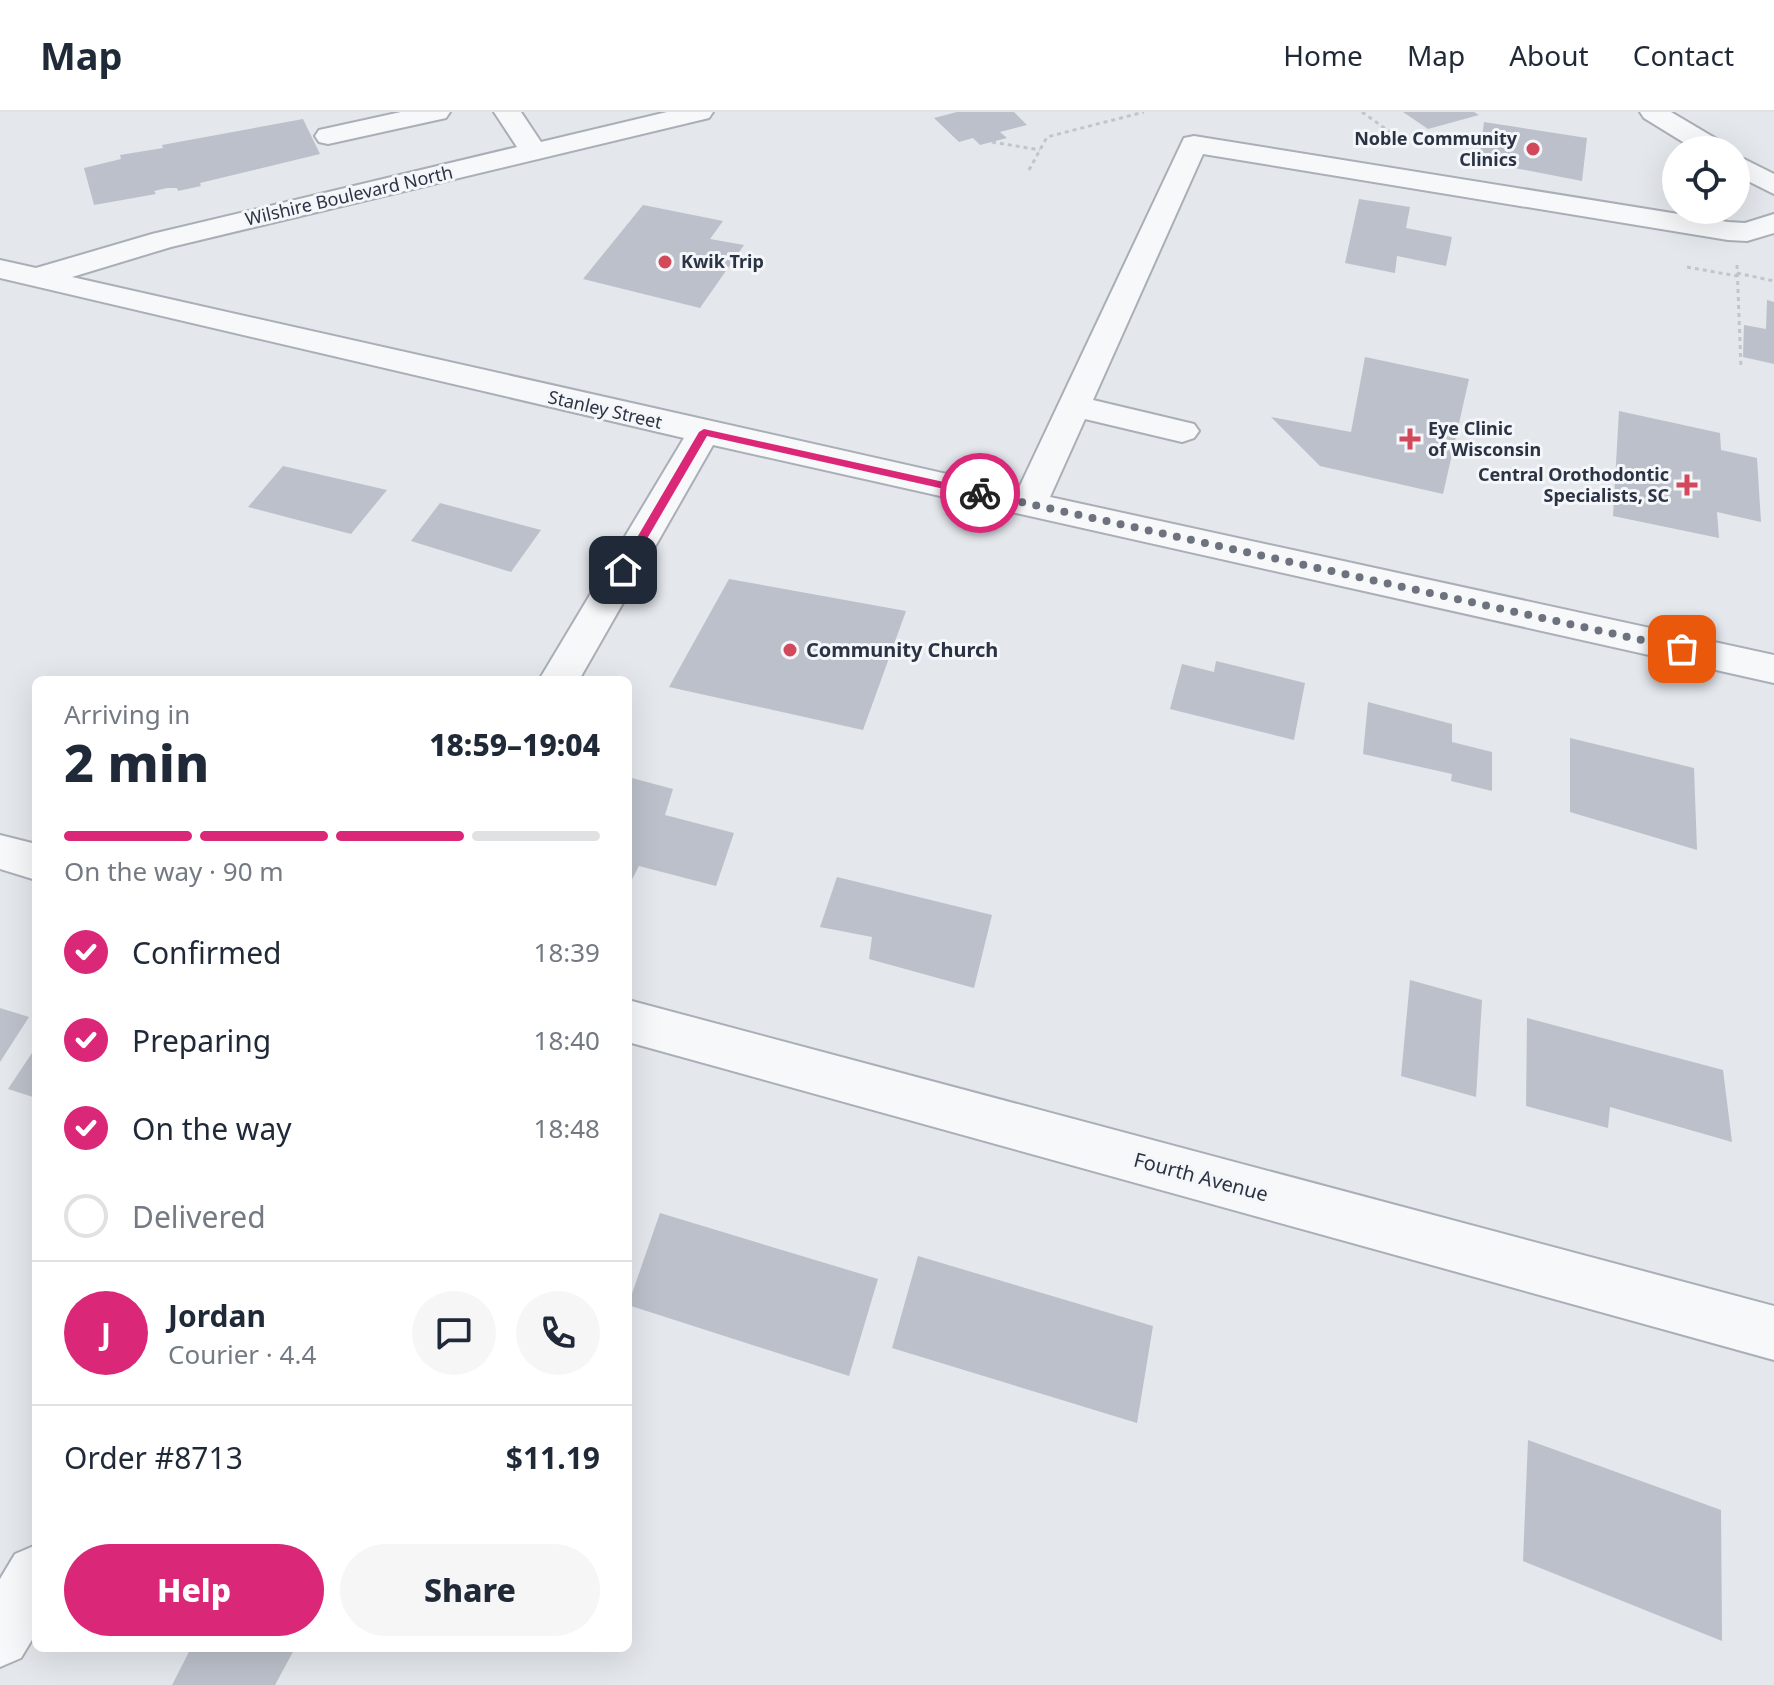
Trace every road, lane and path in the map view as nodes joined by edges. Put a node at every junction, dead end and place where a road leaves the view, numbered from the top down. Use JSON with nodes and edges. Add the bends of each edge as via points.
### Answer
{"nodes":[{"id":1,"x":437,"y":112,"type":"edge"},
{"id":2,"x":507,"y":112,"type":"edge"},
{"id":3,"x":700,"y":112,"type":"edge"},
{"id":4,"x":1144,"y":112,"type":"edge"},
{"id":5,"x":1653,"y":112,"type":"edge"},
{"id":6,"x":659,"y":116,"type":"edge"},
{"id":7,"x":328,"y":136,"type":"dead end"},
{"id":8,"x":1692,"y":136,"type":"edge"},
{"id":9,"x":992,"y":142,"type":"dead end"},
{"id":10,"x":1040,"y":150,"type":"junction"},
{"id":11,"x":533,"y":153,"type":"junction"},
{"id":12,"x":1029,"y":170,"type":"dead end"},
{"id":13,"x":1750,"y":171,"type":"edge"},
{"id":14,"x":1774,"y":186,"type":"edge"},
{"id":15,"x":1774,"y":223,"type":"edge"},
{"id":16,"x":1737,"y":261,"type":"dead end"},
{"id":17,"x":1687,"y":267,"type":"dead end"},
{"id":18,"x":0,"y":269,"type":"edge"},
{"id":19,"x":1737,"y":275,"type":"junction"},
{"id":20,"x":35,"y":278,"type":"junction"},
{"id":21,"x":1774,"y":281,"type":"edge"},
{"id":22,"x":0,"y":287,"type":"edge"},
{"id":23,"x":1741,"y":368,"type":"dead end"},
{"id":24,"x":1073,"y":406,"type":"junction"},
{"id":25,"x":1182,"y":431,"type":"dead end"},
{"id":26,"x":704,"y":432,"type":"junction"},
{"id":27,"x":1029,"y":504,"type":"junction"},
{"id":28,"x":1774,"y":669,"type":"edge"},
{"id":29,"x":561,"y":676,"type":"edge"},
{"id":30,"x":0,"y":852,"type":"edge"},
{"id":31,"x":32,"y":861,"type":"edge"},
{"id":32,"x":632,"y":1022,"type":"edge"},
{"id":33,"x":1774,"y":1333,"type":"edge"},
{"id":34,"x":32,"y":1582,"type":"edge"},
{"id":35,"x":0,"y":1637,"type":"edge"}],
"edges":[{"from":1,"to":7,"type":"street"},
{"from":2,"to":11,"type":"street"},
{"from":3,"to":6,"type":"street","name":"Wilshire Boulevard North"},
{"from":4,"to":10,"type":"path","via":[[1047,137]]},
{"from":5,"to":8,"type":"street"},
{"from":6,"to":11,"type":"street","name":"Wilshire Boulevard North"},
{"from":9,"to":10,"type":"path"},
{"from":10,"to":12,"type":"path"},
{"from":11,"to":20,"type":"street","name":"Wilshire Boulevard North","via":[[162,240]]},
{"from":13,"to":14,"type":"street"},
{"from":15,"to":24,"type":"street","via":[[1747,232],[1728,231],[1194,144]]},
{"from":16,"to":19,"type":"path"},
{"from":17,"to":19,"type":"path"},
{"from":18,"to":20,"type":"street","name":"Stanley Street"},
{"from":19,"to":21,"type":"path"},
{"from":19,"to":23,"type":"path"},
{"from":20,"to":22,"type":"street","name":"Wilshire Boulevard North"},
{"from":20,"to":26,"type":"street","name":"Stanley Street"},
{"from":24,"to":25,"type":"street"},
{"from":24,"to":27,"type":"street"},
{"from":26,"to":27,"type":"street","name":"Stanley Street"},
{"from":26,"to":29,"type":"street"},
{"from":27,"to":28,"type":"street","name":"Stanley Street"},
{"from":30,"to":31,"type":"street"},
{"from":32,"to":33,"type":"street","name":"Fourth Avenue"},
{"from":34,"to":35,"type":"street"}]}
